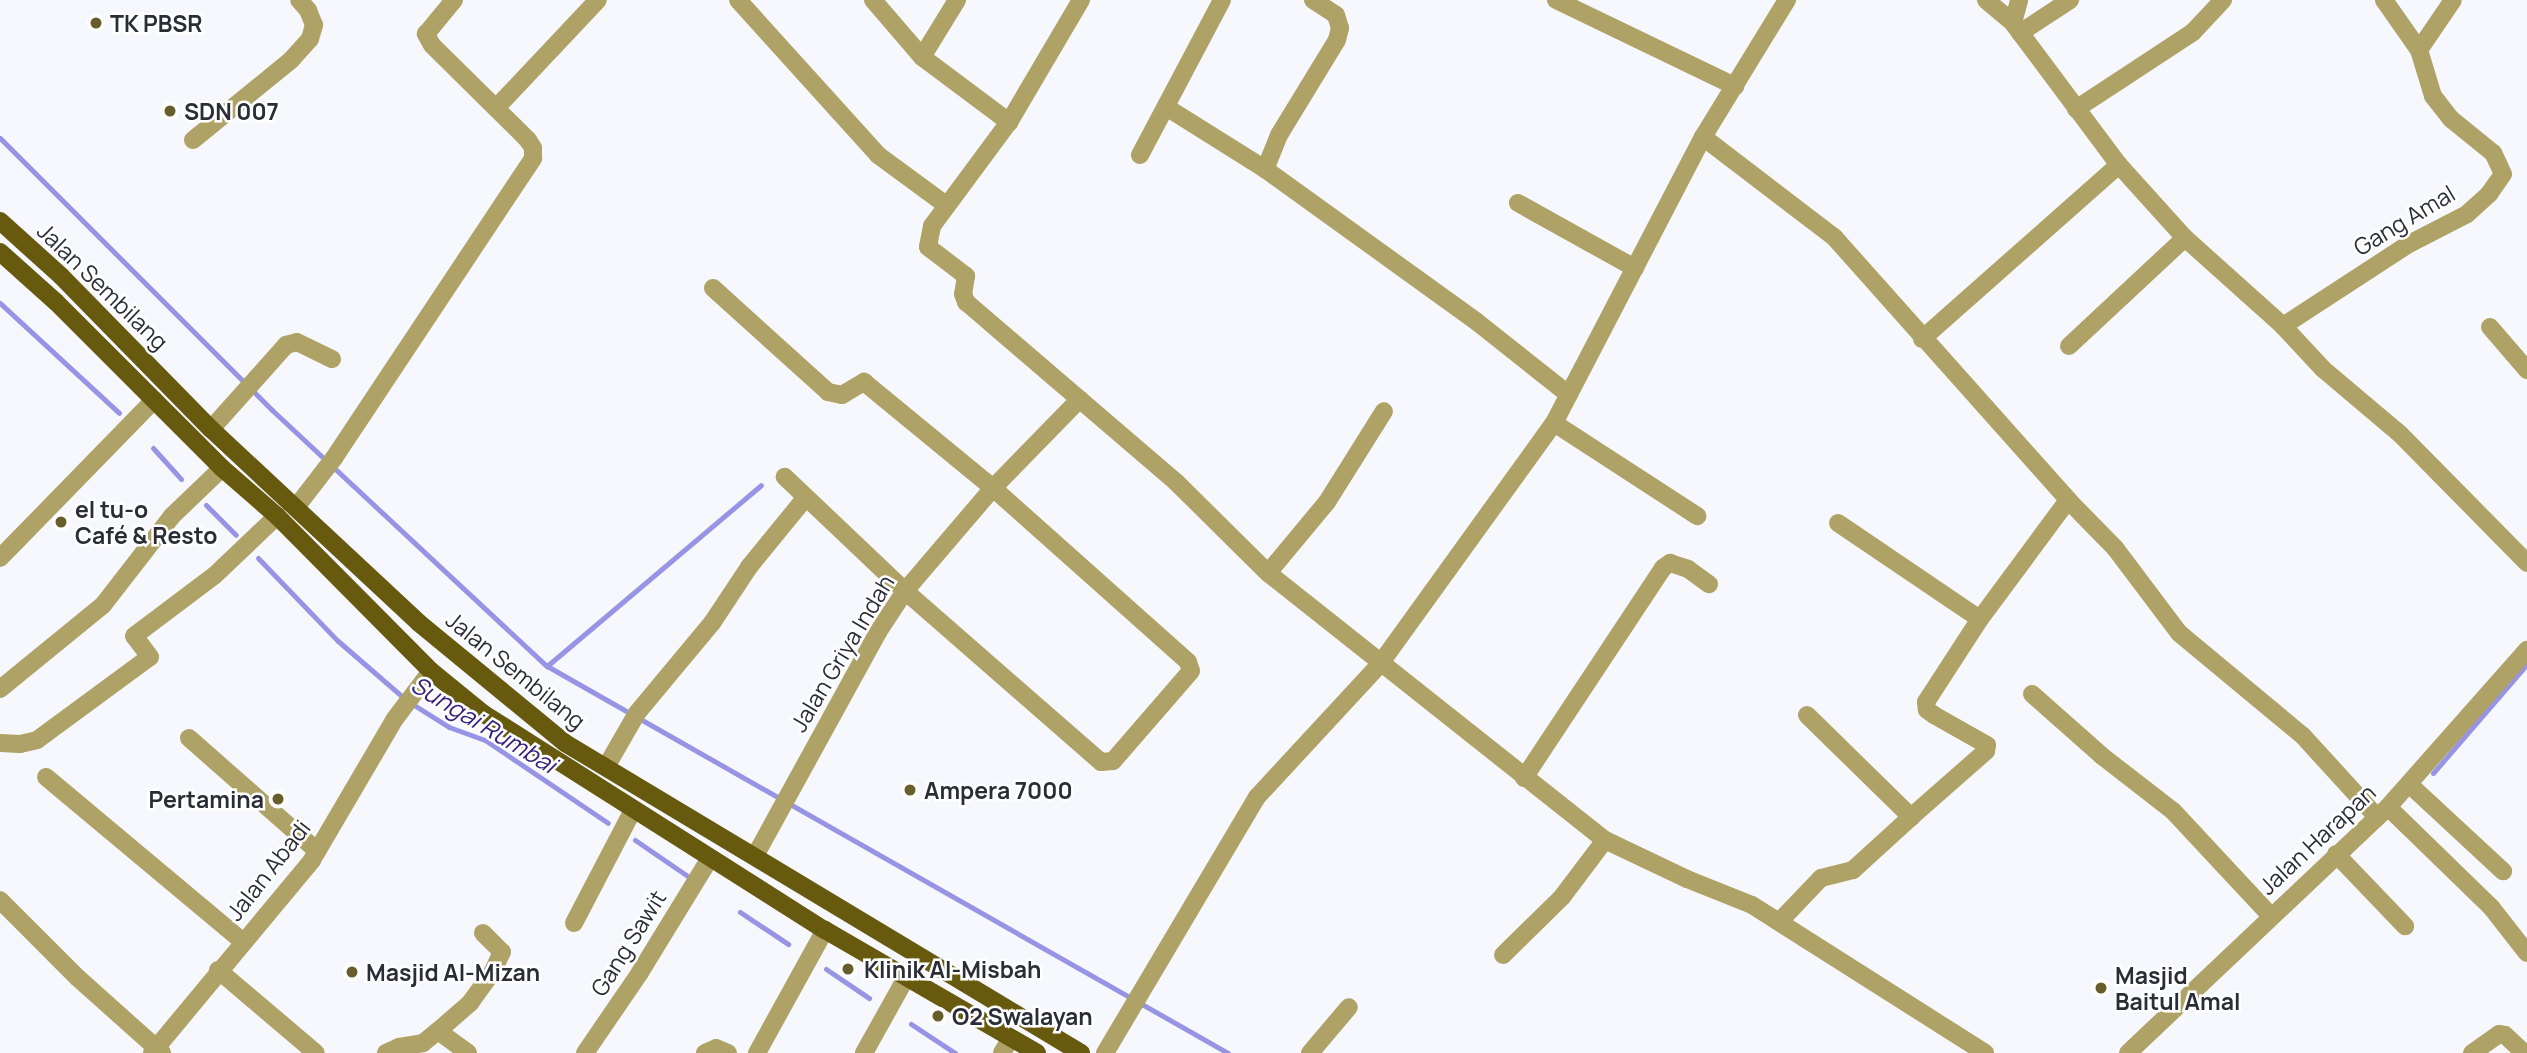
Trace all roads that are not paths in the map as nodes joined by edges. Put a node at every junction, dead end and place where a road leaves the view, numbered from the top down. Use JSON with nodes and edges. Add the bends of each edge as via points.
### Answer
{"nodes":[{"id":1,"x":299,"y":0,"type":"edge"},
{"id":2,"x":454,"y":0,"type":"edge"},
{"id":3,"x":598,"y":0,"type":"edge"},
{"id":4,"x":738,"y":0,"type":"edge"},
{"id":5,"x":873,"y":0,"type":"edge"},
{"id":6,"x":957,"y":0,"type":"edge"},
{"id":7,"x":1081,"y":0,"type":"edge"},
{"id":8,"x":1222,"y":0,"type":"edge"},
{"id":9,"x":1313,"y":0,"type":"edge"},
{"id":10,"x":1556,"y":0,"type":"edge"},
{"id":11,"x":1787,"y":0,"type":"edge"},
{"id":12,"x":1986,"y":0,"type":"edge"},
{"id":13,"x":2019,"y":0,"type":"edge"},
{"id":14,"x":2070,"y":0,"type":"edge"},
{"id":15,"x":2223,"y":0,"type":"edge"},
{"id":16,"x":2384,"y":0,"type":"edge"},
{"id":17,"x":2454,"y":0,"type":"edge"},
{"id":18,"x":2017,"y":28,"type":"junction"},
{"id":19,"x":2418,"y":50,"type":"junction"},
{"id":20,"x":922,"y":57,"type":"junction"},
{"id":21,"x":1735,"y":86,"type":"junction"},
{"id":22,"x":497,"y":107,"type":"junction"},
{"id":23,"x":1166,"y":107,"type":"junction"},
{"id":24,"x":2076,"y":109,"type":"junction"},
{"id":25,"x":1009,"y":122,"type":"junction"},
{"id":26,"x":1703,"y":137,"type":"junction"},
{"id":27,"x":193,"y":140,"type":"dead end"},
{"id":28,"x":1140,"y":155,"type":"dead end"},
{"id":29,"x":2119,"y":165,"type":"junction"},
{"id":30,"x":1265,"y":169,"type":"junction"},
{"id":31,"x":1518,"y":204,"type":"dead end"},
{"id":32,"x":946,"y":205,"type":"junction"},
{"id":33,"x":0,"y":221,"type":"edge"},
{"id":34,"x":2185,"y":238,"type":"junction"},
{"id":35,"x":0,"y":251,"type":"edge"},
{"id":36,"x":1635,"y":268,"type":"junction"},
{"id":37,"x":713,"y":288,"type":"dead end"},
{"id":38,"x":2283,"y":326,"type":"junction"},
{"id":39,"x":2490,"y":327,"type":"dead end"},
{"id":40,"x":1922,"y":339,"type":"junction"},
{"id":41,"x":2068,"y":346,"type":"dead end"},
{"id":42,"x":332,"y":359,"type":"dead end"},
{"id":43,"x":2527,"y":370,"type":"edge"},
{"id":44,"x":1569,"y":395,"type":"junction"},
{"id":45,"x":154,"y":400,"type":"junction"},
{"id":46,"x":1080,"y":400,"type":"junction"},
{"id":47,"x":1384,"y":411,"type":"dead end"},
{"id":48,"x":1554,"y":423,"type":"junction"},
{"id":49,"x":211,"y":429,"type":"junction"},
{"id":50,"x":222,"y":468,"type":"junction"},
{"id":51,"x":785,"y":477,"type":"dead end"},
{"id":52,"x":993,"y":488,"type":"junction"},
{"id":53,"x":806,"y":497,"type":"junction"},
{"id":54,"x":2067,"y":500,"type":"junction"},
{"id":55,"x":297,"y":506,"type":"junction"},
{"id":56,"x":277,"y":516,"type":"junction"},
{"id":57,"x":1697,"y":516,"type":"dead end"},
{"id":58,"x":1838,"y":523,"type":"dead end"},
{"id":59,"x":0,"y":558,"type":"edge"},
{"id":60,"x":2527,"y":563,"type":"edge"},
{"id":61,"x":1268,"y":573,"type":"junction"},
{"id":62,"x":1709,"y":584,"type":"dead end"},
{"id":63,"x":905,"y":591,"type":"junction"},
{"id":64,"x":1980,"y":619,"type":"junction"},
{"id":65,"x":2527,"y":650,"type":"edge"},
{"id":66,"x":1380,"y":664,"type":"junction"},
{"id":67,"x":432,"y":671,"type":"junction"},
{"id":68,"x":0,"y":689,"type":"edge"},
{"id":69,"x":2032,"y":694,"type":"dead end"},
{"id":70,"x":1807,"y":715,"type":"dead end"},
{"id":71,"x":189,"y":738,"type":"dead end"},
{"id":72,"x":0,"y":743,"type":"edge"},
{"id":73,"x":606,"y":767,"type":"junction"},
{"id":74,"x":46,"y":777,"type":"dead end"},
{"id":75,"x":1524,"y":778,"type":"junction"},
{"id":76,"x":2410,"y":785,"type":"junction"},
{"id":77,"x":633,"y":810,"type":"junction"},
{"id":78,"x":2382,"y":812,"type":"junction"},
{"id":79,"x":1911,"y":817,"type":"junction"},
{"id":80,"x":1605,"y":840,"type":"junction"},
{"id":81,"x":317,"y":851,"type":"junction"},
{"id":82,"x":2336,"y":854,"type":"junction"},
{"id":83,"x":755,"y":856,"type":"junction"},
{"id":84,"x":710,"y":858,"type":"junction"},
{"id":85,"x":2503,"y":872,"type":"dead end"},
{"id":86,"x":0,"y":900,"type":"edge"},
{"id":87,"x":2271,"y":916,"type":"junction"},
{"id":88,"x":1779,"y":922,"type":"junction"},
{"id":89,"x":574,"y":923,"type":"dead end"},
{"id":90,"x":2405,"y":926,"type":"dead end"},
{"id":91,"x":825,"y":930,"type":"junction"},
{"id":92,"x":483,"y":933,"type":"dead end"},
{"id":93,"x":243,"y":942,"type":"junction"},
{"id":94,"x":2527,"y":953,"type":"edge"},
{"id":95,"x":1503,"y":954,"type":"dead end"},
{"id":96,"x":218,"y":970,"type":"junction"},
{"id":97,"x":907,"y":976,"type":"junction"},
{"id":98,"x":1349,"y":1007,"type":"dead end"},
{"id":99,"x":438,"y":1031,"type":"junction"},
{"id":100,"x":1006,"y":1045,"type":"edge"},
{"id":101,"x":157,"y":1051,"type":"edge"},
{"id":102,"x":2521,"y":1052,"type":"edge"},
{"id":103,"x":316,"y":1053,"type":"edge"},
{"id":104,"x":386,"y":1053,"type":"edge"},
{"id":105,"x":468,"y":1053,"type":"edge"},
{"id":106,"x":585,"y":1053,"type":"edge"},
{"id":107,"x":705,"y":1053,"type":"edge"},
{"id":108,"x":728,"y":1053,"type":"edge"},
{"id":109,"x":757,"y":1053,"type":"edge"},
{"id":110,"x":864,"y":1053,"type":"edge"},
{"id":111,"x":1038,"y":1053,"type":"edge"},
{"id":112,"x":1081,"y":1053,"type":"edge"},
{"id":113,"x":1105,"y":1053,"type":"edge"},
{"id":114,"x":1310,"y":1053,"type":"edge"},
{"id":115,"x":1985,"y":1053,"type":"edge"},
{"id":116,"x":2127,"y":1053,"type":"edge"},
{"id":117,"x":2472,"y":1053,"type":"edge"}],
"edges":[{"from":1,"to":27,"type":"street","via":[[314,24],[310,39]]},
{"from":2,"to":22,"type":"street","via":[[426,34]]},
{"from":3,"to":22,"type":"street"},
{"from":4,"to":32,"type":"street","via":[[878,155]]},
{"from":5,"to":20,"type":"street"},
{"from":6,"to":20,"type":"street"},
{"from":7,"to":25,"type":"street"},
{"from":8,"to":23,"type":"street"},
{"from":9,"to":30,"type":"street","via":[[1336,15],[1337,40],[1279,135]]},
{"from":10,"to":21,"type":"street"},
{"from":11,"to":21,"type":"street"},
{"from":12,"to":18,"type":"street"},
{"from":13,"to":18,"type":"street"},
{"from":14,"to":18,"type":"street"},
{"from":15,"to":24,"type":"street","via":[[2193,32]]},
{"from":16,"to":19,"type":"street"},
{"from":17,"to":19,"type":"street"},
{"from":18,"to":24,"type":"street"},
{"from":19,"to":38,"type":"street","name":"Gang Amal","via":[[2433,96],[2451,119],[2493,153],[2503,174],[2467,214],[2409,244]]},
{"from":20,"to":25,"type":"street"},
{"from":21,"to":26,"type":"street"},
{"from":22,"to":55,"type":"street","via":[[528,140],[533,158],[334,458]]},
{"from":23,"to":28,"type":"street"},
{"from":23,"to":30,"type":"street"},
{"from":24,"to":29,"type":"street"},
{"from":25,"to":32,"type":"street"},
{"from":26,"to":36,"type":"street"},
{"from":26,"to":40,"type":"street","via":[[1834,237]]},
{"from":29,"to":34,"type":"street"},
{"from":29,"to":40,"type":"street"},
{"from":30,"to":44,"type":"street","via":[[1477,322]]},
{"from":31,"to":36,"type":"street"},
{"from":32,"to":46,"type":"street","via":[[932,226],[928,247],[966,275],[966,302]]},
{"from":33,"to":49,"type":"main road","name":"Jalan Sembilang","via":[[61,276]]},
{"from":34,"to":38,"type":"street"},
{"from":34,"to":41,"type":"street"},
{"from":35,"to":45,"type":"main road","name":"Jalan Sembilang"},
{"from":36,"to":44,"type":"street"},
{"from":37,"to":52,"type":"street","via":[[828,392],[842,395],[864,382]]},
{"from":38,"to":60,"type":"street","via":[[2323,369],[2400,434]]},
{"from":39,"to":43,"type":"street"},
{"from":40,"to":54,"type":"street"},
{"from":42,"to":49,"type":"street","via":[[297,342],[286,345]]},
{"from":44,"to":48,"type":"street"},
{"from":45,"to":50,"type":"main road","name":"Jalan Sembilang"},
{"from":45,"to":59,"type":"street"},
{"from":46,"to":52,"type":"street","name":"Jalan Griya Indah"},
{"from":46,"to":61,"type":"street","via":[[1176,482]]},
{"from":47,"to":61,"type":"street","via":[[1327,502]]},
{"from":48,"to":57,"type":"street"},
{"from":48,"to":66,"type":"street"},
{"from":49,"to":55,"type":"main road","name":"Jalan Sembilang"},
{"from":50,"to":56,"type":"main road","name":"Jalan Sembilang"},
{"from":50,"to":68,"type":"street","via":[[172,516],[103,605]]},
{"from":51,"to":53,"type":"street"},
{"from":52,"to":63,"type":"street","name":"Jalan Griya Indah"},
{"from":52,"to":63,"type":"street","via":[[1188,662],[1191,671],[1186,678],[1112,761],[1101,762]]},
{"from":53,"to":63,"type":"street"},
{"from":53,"to":73,"type":"street","via":[[749,567],[712,623],[637,713]]},
{"from":54,"to":64,"type":"street"},
{"from":54,"to":78,"type":"street","via":[[2115,548],[2179,633],[2303,736]]},
{"from":55,"to":73,"type":"main road","name":"Jalan Sembilang","via":[[442,643],[565,743]]},
{"from":56,"to":67,"type":"main road","name":"Jalan Sembilang"},
{"from":56,"to":72,"type":"street","via":[[215,575],[134,636],[150,657],[37,740]]},
{"from":58,"to":64,"type":"street"},
{"from":61,"to":66,"type":"street"},
{"from":62,"to":75,"type":"street","via":[[1688,569],[1670,563],[1663,568]]},
{"from":63,"to":83,"type":"street","name":"Jalan Griya Indah","via":[[777,809]]},
{"from":64,"to":79,"type":"street","via":[[1926,702],[1927,710],[1979,739],[1987,745],[1986,751]]},
{"from":65,"to":76,"type":"street","name":"Jalan Harapan"},
{"from":66,"to":75,"type":"street"},
{"from":66,"to":113,"type":"street","via":[[1256,797]]},
{"from":67,"to":77,"type":"main road","name":"Jalan Sembilang","via":[[484,714]]},
{"from":67,"to":81,"type":"street","name":"Jalan Abadi","via":[[394,720]]},
{"from":69,"to":87,"type":"street","via":[[2173,811]]},
{"from":70,"to":79,"type":"street"},
{"from":71,"to":81,"type":"street"},
{"from":73,"to":83,"type":"main road","name":"Jalan Sembilang"},
{"from":74,"to":93,"type":"street"},
{"from":75,"to":80,"type":"street"},
{"from":76,"to":78,"type":"street","name":"Jalan Harapan"},
{"from":76,"to":85,"type":"street"},
{"from":77,"to":84,"type":"main road","name":"Jalan Sembilang"},
{"from":77,"to":89,"type":"street"},
{"from":78,"to":82,"type":"street","name":"Jalan Harapan"},
{"from":78,"to":94,"type":"street","via":[[2491,907]]},
{"from":79,"to":88,"type":"street","via":[[1853,870],[1821,878]]},
{"from":80,"to":88,"type":"street","via":[[1752,905]]},
{"from":80,"to":95,"type":"street","via":[[1562,897]]},
{"from":81,"to":93,"type":"street","name":"Jalan Abadi"},
{"from":82,"to":87,"type":"street","name":"Jalan Harapan"},
{"from":82,"to":90,"type":"street"},
{"from":83,"to":112,"type":"main road","name":"Jalan Sembilang"},
{"from":84,"to":91,"type":"main road","name":"Jalan Sembilang"},
{"from":84,"to":106,"type":"street","name":"Gang Sawit"},
{"from":86,"to":101,"type":"street"},
{"from":87,"to":116,"type":"street","name":"Jalan Harapan"},
{"from":88,"to":115,"type":"street"},
{"from":91,"to":97,"type":"main road","name":"Jalan Sembilang"},
{"from":91,"to":109,"type":"street"},
{"from":92,"to":99,"type":"street","via":[[502,953],[470,1003]]},
{"from":93,"to":96,"type":"street","name":"Jalan Abadi"},
{"from":96,"to":101,"type":"street","name":"Jalan Abadi"},
{"from":96,"to":103,"type":"street"},
{"from":97,"to":100,"type":"main road","name":"Jalan Sembilang"},
{"from":97,"to":110,"type":"street"},
{"from":98,"to":114,"type":"street"},
{"from":99,"to":104,"type":"street","via":[[423,1043]]},
{"from":99,"to":105,"type":"street"},
{"from":100,"to":111,"type":"main road","name":"Jalan Sembilang"},
{"from":102,"to":117,"type":"street","via":[[2499,1034]]},
{"from":107,"to":108,"type":"street","via":[[716,1048]]}]}
